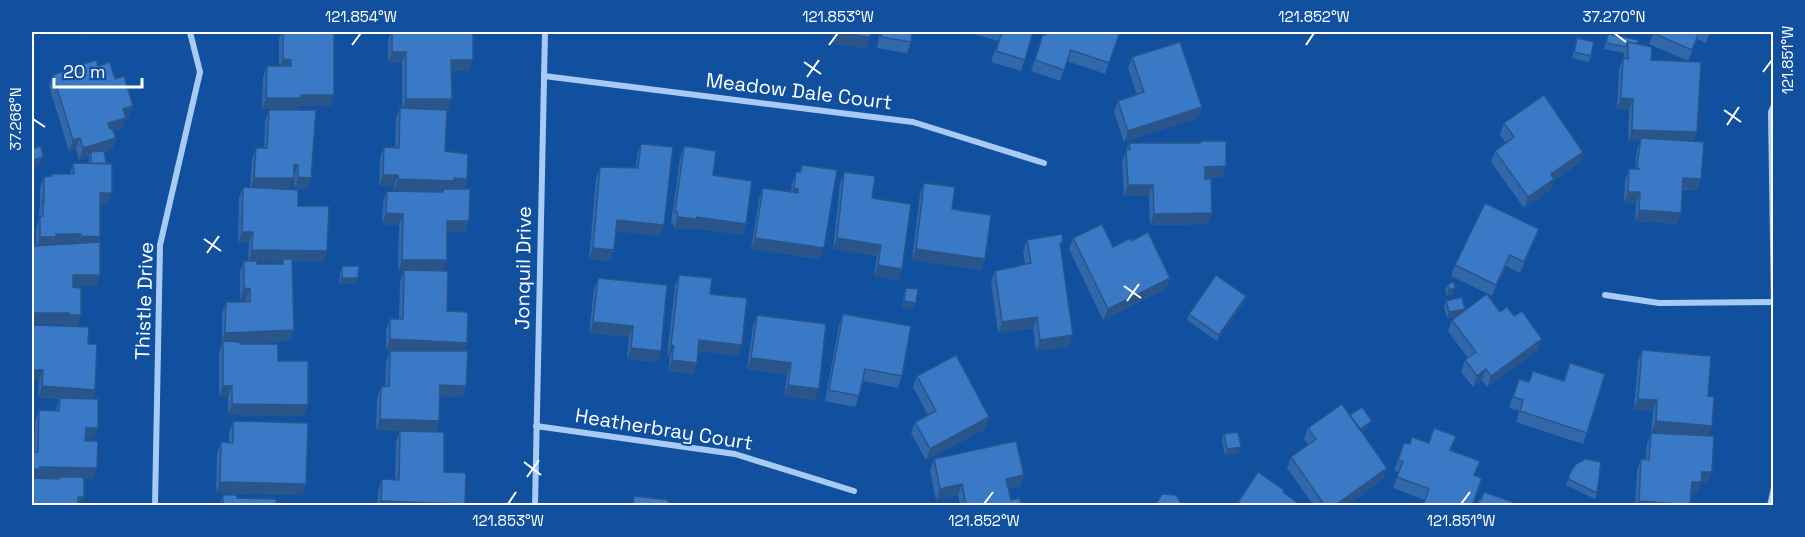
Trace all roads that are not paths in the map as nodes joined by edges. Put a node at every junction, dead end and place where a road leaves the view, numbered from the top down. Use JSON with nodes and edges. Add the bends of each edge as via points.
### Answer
{"nodes":[{"id":1,"x":190,"y":32,"type":"edge"},
{"id":2,"x":545,"y":32,"type":"edge"},
{"id":3,"x":544,"y":76,"type":"junction"},
{"id":4,"x":1773,"y":105,"type":"edge"},
{"id":5,"x":1044,"y":163,"type":"dead end"},
{"id":6,"x":1605,"y":295,"type":"dead end"},
{"id":7,"x":1773,"y":302,"type":"edge"},
{"id":8,"x":1773,"y":306,"type":"edge"},
{"id":9,"x":536,"y":426,"type":"junction"},
{"id":10,"x":1773,"y":489,"type":"edge"},
{"id":11,"x":854,"y":491,"type":"dead end"},
{"id":12,"x":155,"y":506,"type":"edge"},
{"id":13,"x":535,"y":506,"type":"edge"},
{"id":14,"x":1770,"y":506,"type":"edge"}],
"edges":[{"from":1,"to":12,"type":"street","name":"Thistle Drive","via":[[200,72],[160,244]]},
{"from":2,"to":3,"type":"street","name":"Jonquil Drive"},
{"from":3,"to":5,"type":"street","name":"Meadow Dale Court","via":[[913,122]]},
{"from":3,"to":9,"type":"street","name":"Jonquil Drive"},
{"from":4,"to":7,"type":"street"},
{"from":6,"to":7,"type":"street","via":[[1659,303]]},
{"from":7,"to":8,"type":"street"},
{"from":9,"to":11,"type":"street","name":"Heatherbray Court","via":[[735,454]]},
{"from":9,"to":13,"type":"street","name":"Jonquil Drive"},
{"from":10,"to":14,"type":"street"}]}
